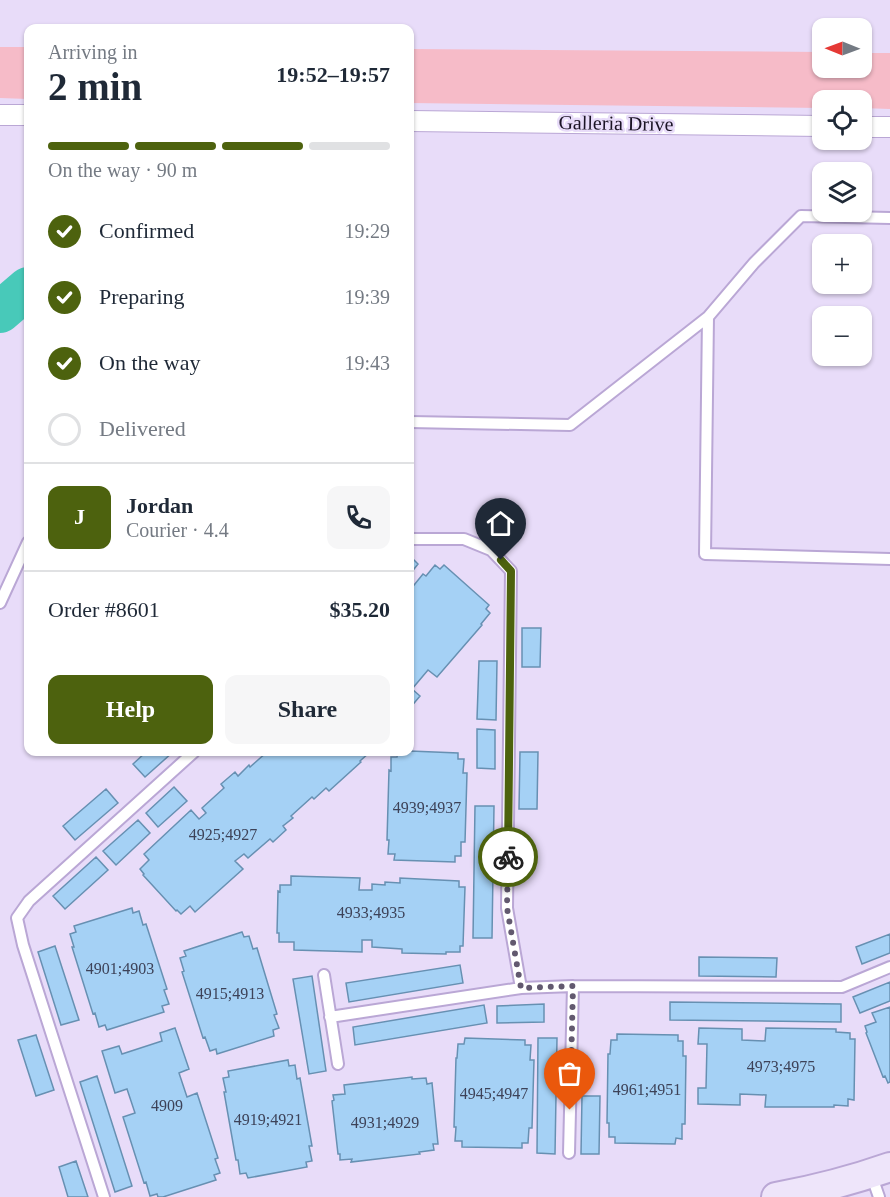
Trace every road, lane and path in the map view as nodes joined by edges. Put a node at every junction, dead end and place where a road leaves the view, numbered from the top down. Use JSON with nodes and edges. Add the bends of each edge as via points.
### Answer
{"nodes":[{"id":1,"x":0,"y":115,"type":"edge"},
{"id":2,"x":24,"y":115,"type":"edge"},
{"id":3,"x":414,"y":120,"type":"edge"},
{"id":4,"x":812,"y":126,"type":"edge"},
{"id":5,"x":872,"y":127,"type":"edge"},
{"id":6,"x":890,"y":128,"type":"edge"},
{"id":7,"x":890,"y":218,"type":"edge"},
{"id":8,"x":708,"y":317,"type":"junction"},
{"id":9,"x":414,"y":422,"type":"edge"},
{"id":10,"x":414,"y":539,"type":"edge"},
{"id":11,"x":24,"y":551,"type":"edge"},
{"id":12,"x":890,"y":559,"type":"edge"},
{"id":13,"x":0,"y":603,"type":"edge"},
{"id":14,"x":190,"y":756,"type":"edge"},
{"id":15,"x":890,"y":968,"type":"edge"},
{"id":16,"x":324,"y":975,"type":"dead end"},
{"id":17,"x":573,"y":986,"type":"junction"},
{"id":18,"x":521,"y":988,"type":"junction"},
{"id":19,"x":330,"y":1017,"type":"junction"},
{"id":20,"x":338,"y":1064,"type":"dead end"},
{"id":21,"x":568,"y":1153,"type":"dead end"},
{"id":22,"x":880,"y":1179,"type":"edge"},
{"id":23,"x":104,"y":1197,"type":"edge"},
{"id":24,"x":776,"y":1197,"type":"edge"}],
"edges":[{"from":1,"to":2,"type":"street"},
{"from":3,"to":4,"type":"street","name":"Galleria Drive"},
{"from":5,"to":6,"type":"street"},
{"from":7,"to":8,"type":"lane","via":[[801,216]]},
{"from":8,"to":9,"type":"lane","via":[[570,425]]},
{"from":8,"to":12,"type":"lane","via":[[705,554]]},
{"from":10,"to":18,"type":"lane","via":[[464,539],[491,550],[511,571],[507,908]]},
{"from":11,"to":13,"type":"lane"},
{"from":14,"to":23,"type":"lane","via":[[29,901],[17,918]]},
{"from":15,"to":17,"type":"lane","via":[[842,987]]},
{"from":16,"to":19,"type":"lane"},
{"from":17,"to":18,"type":"lane"},
{"from":17,"to":21,"type":"lane"},
{"from":18,"to":19,"type":"lane"},
{"from":19,"to":20,"type":"lane"},
{"from":22,"to":24,"type":"main road"}]}
